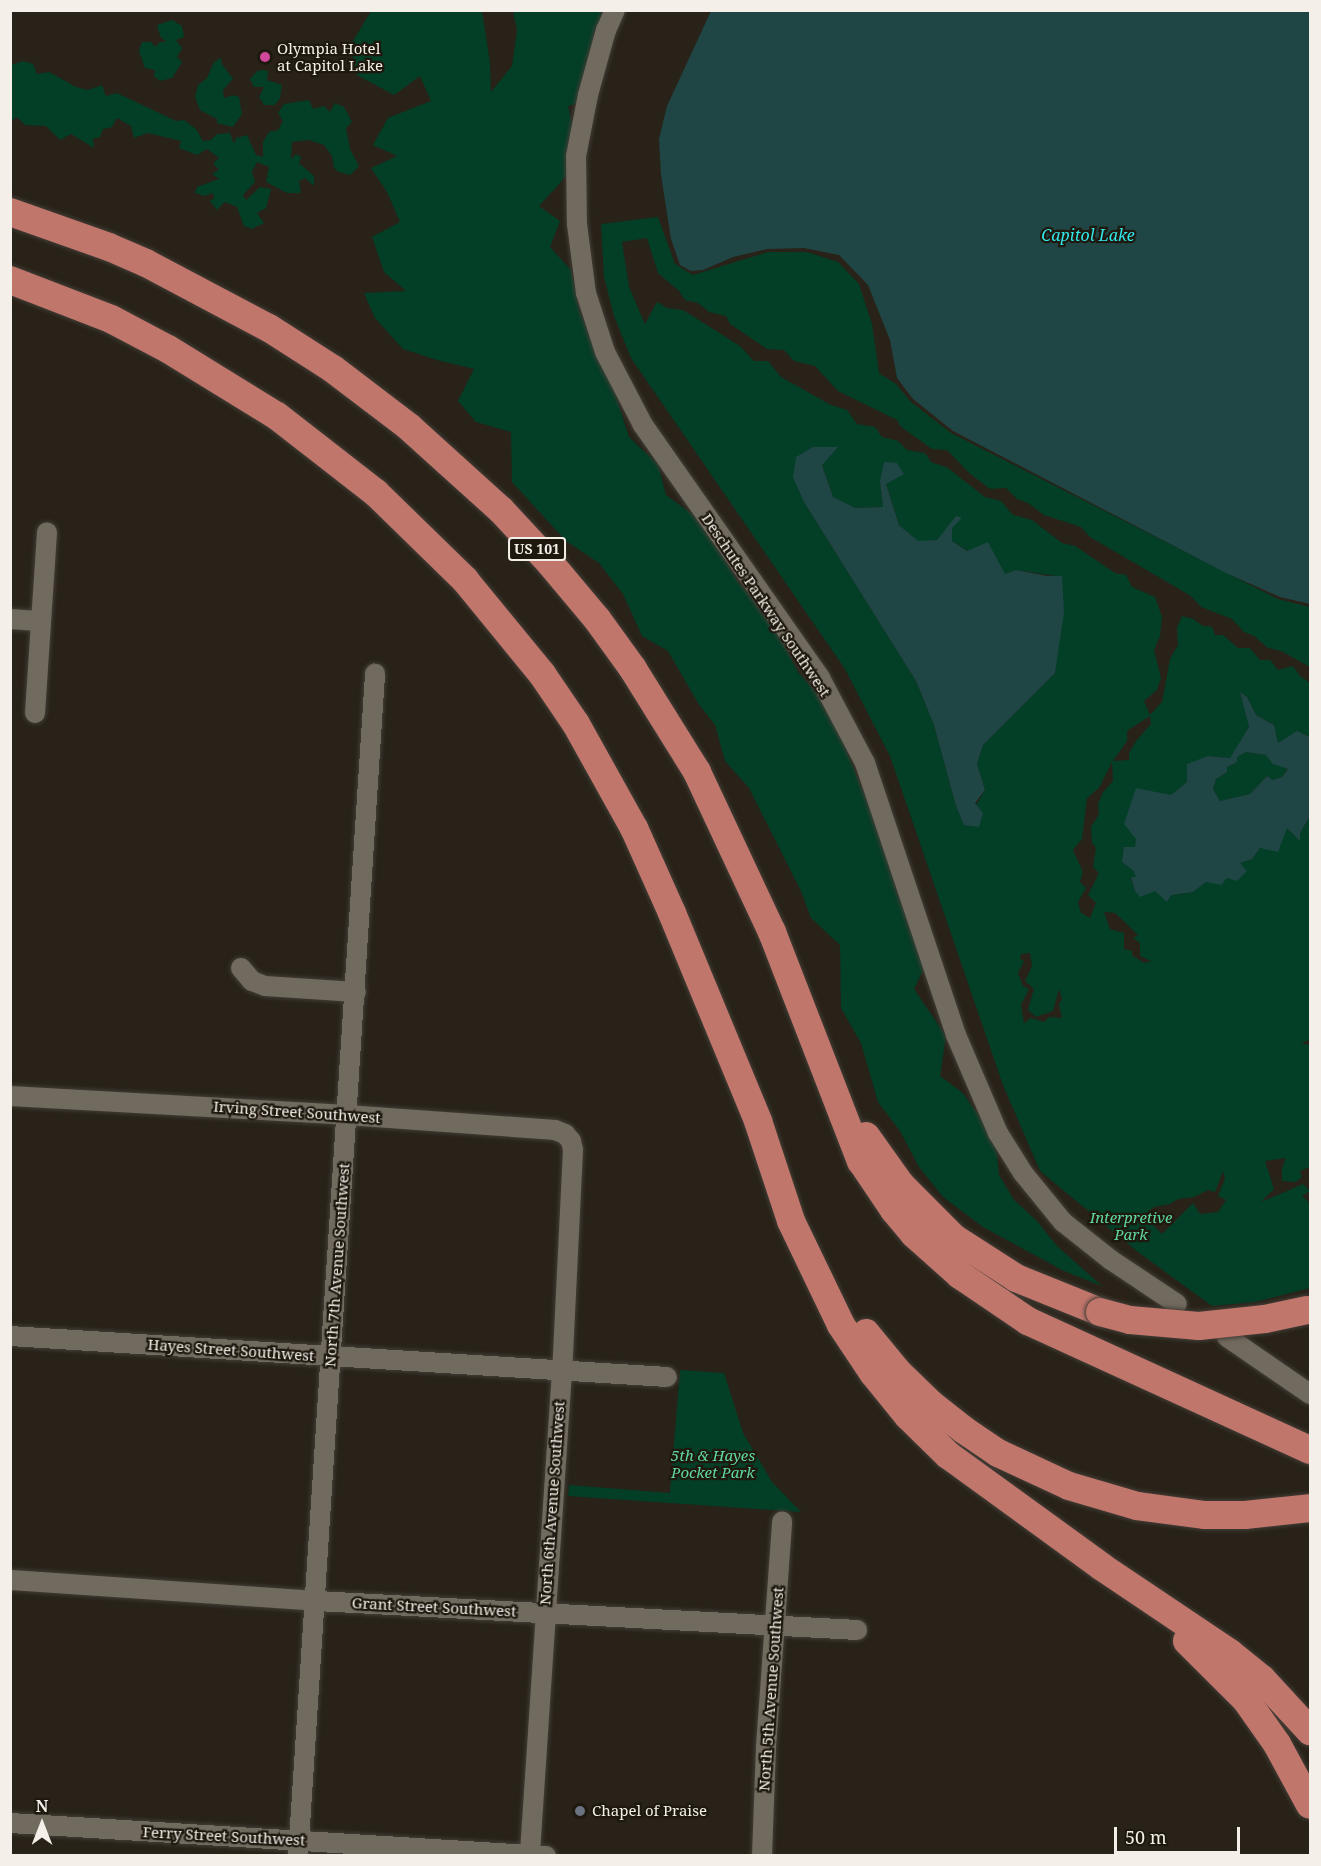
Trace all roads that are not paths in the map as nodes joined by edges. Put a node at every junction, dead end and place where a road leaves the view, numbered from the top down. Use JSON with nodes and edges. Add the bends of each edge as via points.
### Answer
{"nodes":[{"id":1,"x":615,"y":10,"type":"edge"},
{"id":2,"x":10,"y":212,"type":"edge"},
{"id":3,"x":10,"y":280,"type":"edge"},
{"id":4,"x":47,"y":532,"type":"dead end"},
{"id":5,"x":10,"y":619,"type":"edge"},
{"id":6,"x":40,"y":621,"type":"junction"},
{"id":7,"x":375,"y":674,"type":"dead end"},
{"id":8,"x":35,"y":713,"type":"dead end"},
{"id":9,"x":241,"y":968,"type":"dead end"},
{"id":10,"x":356,"y":992,"type":"junction"},
{"id":11,"x":10,"y":1096,"type":"edge"},
{"id":12,"x":840,"y":1100,"type":"junction"},
{"id":13,"x":347,"y":1115,"type":"junction"},
{"id":14,"x":758,"y":1121,"type":"junction"},
{"id":15,"x":573,"y":1150,"type":"joint"},
{"id":16,"x":1177,"y":1304,"type":"dead end"},
{"id":17,"x":1309,"y":1309,"type":"edge"},
{"id":18,"x":10,"y":1336,"type":"edge"},
{"id":19,"x":1227,"y":1337,"type":"dead end"},
{"id":20,"x":332,"y":1356,"type":"junction"},
{"id":21,"x":562,"y":1371,"type":"junction"},
{"id":22,"x":667,"y":1377,"type":"dead end"},
{"id":23,"x":1311,"y":1394,"type":"edge"},
{"id":24,"x":1311,"y":1450,"type":"edge"},
{"id":25,"x":1311,"y":1508,"type":"edge"},
{"id":26,"x":782,"y":1522,"type":"dead end"},
{"id":27,"x":1102,"y":1568,"type":"junction"},
{"id":28,"x":10,"y":1580,"type":"edge"},
{"id":29,"x":317,"y":1601,"type":"junction"},
{"id":30,"x":544,"y":1614,"type":"junction"},
{"id":31,"x":775,"y":1627,"type":"junction"},
{"id":32,"x":857,"y":1630,"type":"dead end"},
{"id":33,"x":1311,"y":1731,"type":"edge"},
{"id":34,"x":1311,"y":1805,"type":"edge"},
{"id":35,"x":10,"y":1823,"type":"edge"},
{"id":36,"x":298,"y":1848,"type":"edge"},
{"id":37,"x":536,"y":1855,"type":"edge"},
{"id":38,"x":762,"y":1856,"type":"edge"}],
"edges":[{"from":1,"to":16,"type":"street","name":"Deschutes Parkway Southwest","via":[[588,95],[576,156],[577,224],[586,293],[605,352],[643,425],[820,678],[865,763],[956,1035],[998,1133],[1029,1181],[1064,1222],[1111,1260]]},
{"from":2,"to":12,"type":"highway","number":"US 101","via":[[146,263],[278,334],[333,369],[409,427],[518,528],[597,619],[697,772],[754,891]]},
{"from":3,"to":14,"type":"highway","via":[[111,320],[177,354],[259,404],[376,493],[465,580],[542,674],[606,776],[672,913]]},
{"from":4,"to":6,"type":"street"},
{"from":5,"to":6,"type":"street"},
{"from":6,"to":8,"type":"street"},
{"from":7,"to":10,"type":"street","name":"North 7th Avenue Southwest"},
{"from":9,"to":10,"type":"street","via":[[252,981],[265,986]]},
{"from":10,"to":13,"type":"street","name":"North 7th Avenue Southwest"},
{"from":11,"to":13,"type":"street","name":"Irving Street Southwest"},
{"from":12,"to":17,"type":"highway","bridge":true,"via":[[901,1185],[954,1238],[1016,1278],[1100,1312],[1164,1325],[1199,1326],[1265,1319]]},
{"from":12,"to":24,"type":"highway","via":[[861,1161],[874,1181],[914,1234],[960,1275],[1028,1321]]},
{"from":13,"to":15,"type":"street","name":"Irving Street Southwest","via":[[555,1130],[565,1134]]},
{"from":13,"to":20,"type":"street","name":"North 7th Avenue Southwest"},
{"from":14,"to":25,"type":"highway","via":[[856,1319],[897,1371],[931,1404],[998,1453],[1095,1496],[1137,1506],[1205,1515]]},
{"from":14,"to":27,"type":"highway","via":[[791,1221],[815,1274],[841,1325],[873,1373],[908,1416],[948,1455]]},
{"from":15,"to":21,"type":"street","name":"North 6th Avenue Southwest"},
{"from":18,"to":20,"type":"street","name":"Hayes Street Southwest"},
{"from":19,"to":23,"type":"street"},
{"from":20,"to":21,"type":"street","name":"Hayes Street Southwest"},
{"from":20,"to":29,"type":"street","name":"North 7th Avenue Southwest"},
{"from":21,"to":22,"type":"street","name":"Hayes Street Southwest"},
{"from":21,"to":30,"type":"street","name":"North 6th Avenue Southwest"},
{"from":26,"to":31,"type":"street","name":"North 5th Avenue Southwest"},
{"from":27,"to":33,"type":"highway","via":[[1230,1653],[1262,1679]]},
{"from":27,"to":34,"type":"highway","via":[[1209,1660],[1246,1700],[1277,1744]]},
{"from":28,"to":29,"type":"street","name":"Grant Street Southwest"},
{"from":29,"to":30,"type":"street","name":"Grant Street Southwest"},
{"from":29,"to":36,"type":"street","name":"North 7th Avenue Southwest"},
{"from":30,"to":31,"type":"street","name":"Grant Street Southwest"},
{"from":30,"to":37,"type":"street","name":"North 6th Avenue Southwest"},
{"from":31,"to":32,"type":"street","name":"Grant Street Southwest"},
{"from":31,"to":38,"type":"street","name":"North 5th Avenue Southwest"},
{"from":35,"to":36,"type":"street","name":"Ferry Street Southwest"},
{"from":36,"to":37,"type":"street","name":"Ferry Street Southwest"}]}
